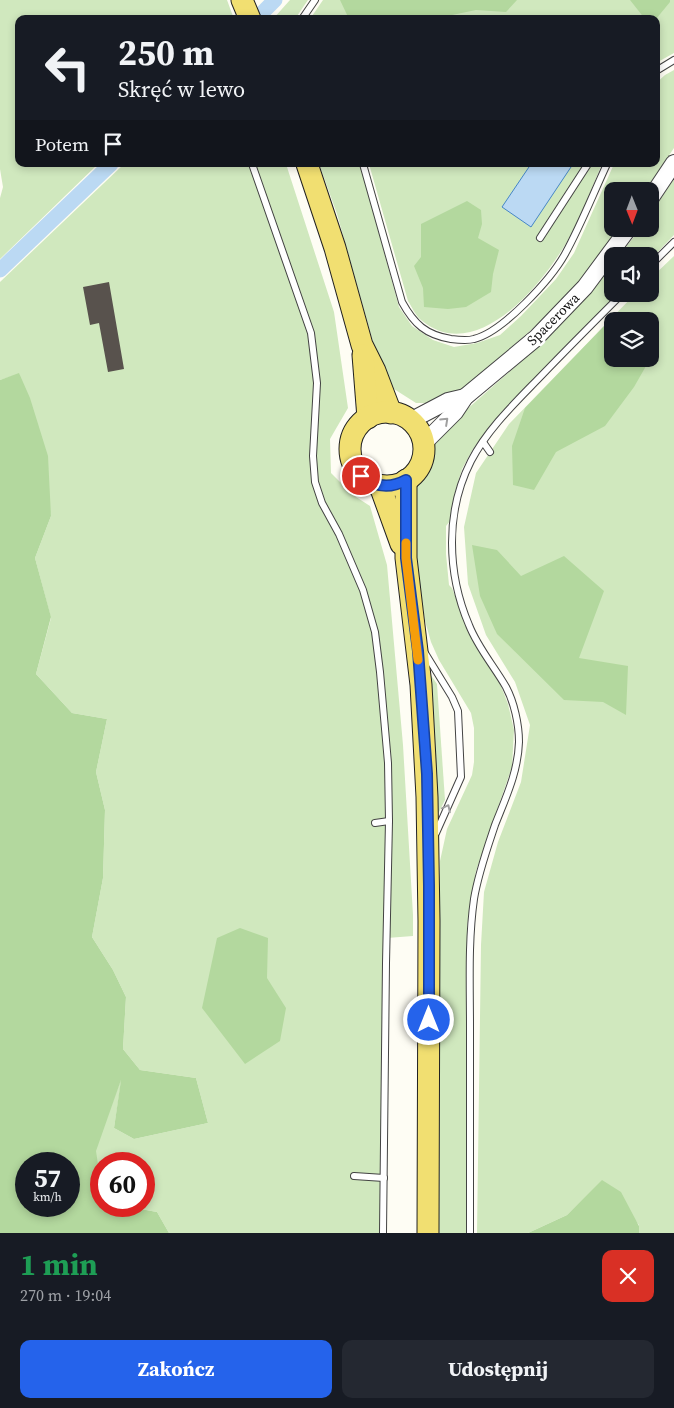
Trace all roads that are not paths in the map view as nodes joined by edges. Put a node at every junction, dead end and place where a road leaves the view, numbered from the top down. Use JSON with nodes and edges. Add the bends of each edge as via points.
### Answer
{"nodes":[{"id":1,"x":315,"y":0,"type":"edge"},
{"id":2,"x":305,"y":15,"type":"edge"},
{"id":3,"x":674,"y":60,"type":"edge"},
{"id":4,"x":660,"y":69,"type":"edge"},
{"id":5,"x":674,"y":163,"type":"edge"},
{"id":6,"x":253,"y":167,"type":"edge"},
{"id":7,"x":308,"y":167,"type":"edge"},
{"id":8,"x":364,"y":167,"type":"edge"},
{"id":9,"x":586,"y":167,"type":"edge"},
{"id":10,"x":606,"y":167,"type":"edge"},
{"id":11,"x":659,"y":186,"type":"edge"},
{"id":12,"x":540,"y":238,"type":"dead end"},
{"id":13,"x":621,"y":238,"type":"edge"},
{"id":14,"x":674,"y":242,"type":"edge"},
{"id":15,"x":659,"y":257,"type":"edge"},
{"id":16,"x":614,"y":302,"type":"edge"},
{"id":17,"x":362,"y":345,"type":"junction"},
{"id":18,"x":465,"y":397,"type":"junction"},
{"id":19,"x":391,"y":413,"type":"junction"},
{"id":20,"x":368,"y":418,"type":"junction"},
{"id":21,"x":410,"y":421,"type":"junction"},
{"id":22,"x":483,"y":442,"type":"junction"},
{"id":23,"x":423,"y":444,"type":"junction"},
{"id":24,"x":490,"y":452,"type":"dead end"},
{"id":25,"x":406,"y":480,"type":"junction"},
{"id":26,"x":380,"y":486,"type":"junction"},
{"id":27,"x":406,"y":558,"type":"junction"},
{"id":28,"x":413,"y":614,"type":"junction"},
{"id":29,"x":389,"y":821,"type":"junction"},
{"id":30,"x":375,"y":823,"type":"dead end"},
{"id":31,"x":429,"y":871,"type":"junction"},
{"id":32,"x":354,"y":1176,"type":"dead end"},
{"id":33,"x":384,"y":1178,"type":"junction"},
{"id":34,"x":383,"y":1233,"type":"edge"},
{"id":35,"x":428,"y":1233,"type":"edge"},
{"id":36,"x":470,"y":1233,"type":"edge"}],
"edges":[{"from":1,"to":2,"type":"lane"},
{"from":3,"to":4,"type":"lane"},
{"from":5,"to":11,"type":"street"},
{"from":6,"to":29,"type":"lane","via":[[311,333],[317,383],[313,456],[315,482],[363,590],[375,632],[388,763]]},
{"from":7,"to":17,"type":"main road","via":[[336,248]]},
{"from":8,"to":10,"type":"lane","via":[[406,310],[425,330],[443,338],[459,340],[475,339],[493,331],[536,293],[565,255]]},
{"from":9,"to":12,"type":"lane"},
{"from":13,"to":18,"type":"street","name":"Spacerowa","via":[[585,287],[536,338]]},
{"from":14,"to":15,"type":"lane"},
{"from":16,"to":22,"type":"lane","via":[[504,414]]},
{"from":17,"to":19,"type":"main road"},
{"from":17,"to":20,"type":"main road"},
{"from":18,"to":21,"type":"street","name":"Spacerowa"},
{"from":23,"to":18,"type":"street","name":"Spacerowa","one_way":true,"via":[[455,412]]},
{"from":19,"to":20,"type":"main road"},
{"from":19,"to":21,"type":"main road"},
{"from":20,"to":26,"type":"main road","via":[[353,434],[350,456],[361,476]]},
{"from":21,"to":23,"type":"main road"},
{"from":22,"to":24,"type":"lane"},
{"from":22,"to":36,"type":"lane","via":[[461,484],[454,513],[451,540],[454,576],[469,626],[506,688],[519,739],[512,784],[479,874],[474,901],[470,964]]},
{"from":23,"to":25,"type":"main road","via":[[420,464]]},
{"from":25,"to":26,"type":"main road","via":[[396,485]]},
{"from":25,"to":27,"type":"main road"},
{"from":26,"to":27,"type":"main road"},
{"from":27,"to":28,"type":"main road"},
{"from":28,"to":31,"type":"main road","via":[[425,738]]},
{"from":31,"to":28,"type":"lane","one_way":true,"via":[[433,840],[461,777],[459,721],[457,706],[422,646]]},
{"from":29,"to":30,"type":"lane"},
{"from":29,"to":33,"type":"lane"},
{"from":31,"to":35,"type":"main road"},
{"from":32,"to":33,"type":"lane"},
{"from":33,"to":34,"type":"lane"}]}
